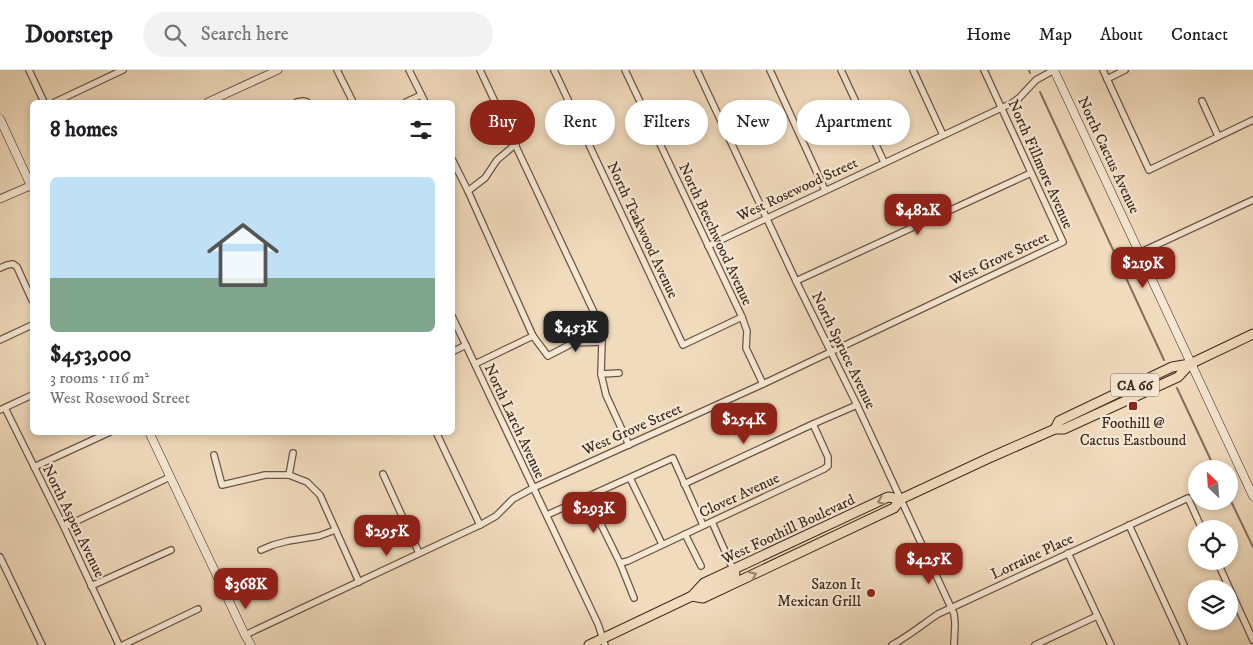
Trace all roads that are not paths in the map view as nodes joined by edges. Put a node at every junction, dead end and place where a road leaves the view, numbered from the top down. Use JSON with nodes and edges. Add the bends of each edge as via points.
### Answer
{"nodes":[{"id":1,"x":29,"y":70,"type":"edge"},
{"id":2,"x":123,"y":70,"type":"edge"},
{"id":3,"x":278,"y":70,"type":"edge"},
{"id":4,"x":338,"y":70,"type":"edge"},
{"id":5,"x":409,"y":70,"type":"edge"},
{"id":6,"x":480,"y":70,"type":"edge"},
{"id":7,"x":554,"y":70,"type":"edge"},
{"id":8,"x":625,"y":70,"type":"edge"},
{"id":9,"x":697,"y":70,"type":"edge"},
{"id":10,"x":770,"y":70,"type":"edge"},
{"id":11,"x":841,"y":70,"type":"edge"},
{"id":12,"x":913,"y":70,"type":"edge"},
{"id":13,"x":984,"y":70,"type":"edge"},
{"id":14,"x":1054,"y":70,"type":"edge"},
{"id":15,"x":1103,"y":70,"type":"edge"},
{"id":16,"x":1125,"y":70,"type":"edge"},
{"id":17,"x":1107,"y":79,"type":"junction"},
{"id":18,"x":421,"y":95,"type":"junction"},
{"id":19,"x":43,"y":100,"type":"edge"},
{"id":20,"x":59,"y":100,"type":"edge"},
{"id":21,"x":212,"y":100,"type":"edge"},
{"id":22,"x":352,"y":100,"type":"edge"},
{"id":23,"x":410,"y":100,"type":"edge"},
{"id":24,"x":423,"y":100,"type":"edge"},
{"id":25,"x":495,"y":100,"type":"edge"},
{"id":26,"x":1202,"y":101,"type":"dead end"},
{"id":27,"x":1002,"y":108,"type":"junction"},
{"id":28,"x":0,"y":119,"type":"edge"},
{"id":29,"x":1253,"y":120,"type":"edge"},
{"id":30,"x":943,"y":135,"type":"junction"},
{"id":31,"x":1218,"y":136,"type":"junction"},
{"id":32,"x":515,"y":145,"type":"edge"},
{"id":33,"x":516,"y":145,"type":"edge"},
{"id":34,"x":884,"y":162,"type":"junction"},
{"id":35,"x":455,"y":165,"type":"edge"},
{"id":36,"x":1031,"y":173,"type":"junction"},
{"id":37,"x":30,"y":182,"type":"edge"},
{"id":38,"x":30,"y":187,"type":"edge"},
{"id":39,"x":825,"y":190,"type":"junction"},
{"id":40,"x":468,"y":191,"type":"junction"},
{"id":41,"x":0,"y":199,"type":"edge"},
{"id":42,"x":1253,"y":200,"type":"edge"},
{"id":43,"x":767,"y":217,"type":"junction"},
{"id":44,"x":1062,"y":242,"type":"joint"},
{"id":45,"x":708,"y":246,"type":"junction"},
{"id":46,"x":1139,"y":253,"type":"junction"},
{"id":47,"x":0,"y":268,"type":"edge"},
{"id":48,"x":796,"y":281,"type":"junction"},
{"id":49,"x":30,"y":296,"type":"edge"},
{"id":50,"x":742,"y":317,"type":"junction"},
{"id":51,"x":455,"y":322,"type":"edge"},
{"id":52,"x":30,"y":326,"type":"edge"},
{"id":53,"x":1253,"y":334,"type":"edge"},
{"id":54,"x":533,"y":336,"type":"junction"},
{"id":55,"x":0,"y":340,"type":"edge"},
{"id":56,"x":602,"y":342,"type":"junction"},
{"id":57,"x":466,"y":345,"type":"junction"},
{"id":58,"x":455,"y":350,"type":"edge"},
{"id":59,"x":832,"y":352,"type":"junction"},
{"id":60,"x":475,"y":364,"type":"junction"},
{"id":61,"x":1190,"y":364,"type":"junction"},
{"id":62,"x":619,"y":373,"type":"dead end"},
{"id":63,"x":601,"y":374,"type":"junction"},
{"id":64,"x":763,"y":384,"type":"junction"},
{"id":65,"x":30,"y":396,"type":"edge"},
{"id":66,"x":857,"y":406,"type":"junction"},
{"id":67,"x":3,"y":409,"type":"edge"},
{"id":68,"x":813,"y":424,"type":"junction"},
{"id":69,"x":103,"y":435,"type":"edge"},
{"id":70,"x":150,"y":435,"type":"edge"},
{"id":71,"x":437,"y":435,"type":"edge"},
{"id":72,"x":629,"y":445,"type":"junction"},
{"id":73,"x":293,"y":453,"type":"dead end"},
{"id":74,"x":214,"y":455,"type":"dead end"},
{"id":75,"x":34,"y":467,"type":"junction"},
{"id":76,"x":383,"y":474,"type":"dead end"},
{"id":77,"x":289,"y":475,"type":"junction"},
{"id":78,"x":170,"y":477,"type":"junction"},
{"id":79,"x":630,"y":478,"type":"junction"},
{"id":80,"x":684,"y":484,"type":"junction"},
{"id":81,"x":533,"y":488,"type":"junction"},
{"id":82,"x":588,"y":496,"type":"junction"},
{"id":83,"x":1253,"y":496,"type":"edge"},
{"id":84,"x":900,"y":499,"type":"junction"},
{"id":85,"x":546,"y":514,"type":"junction"},
{"id":86,"x":1198,"y":520,"type":"edge"},
{"id":87,"x":712,"y":522,"type":"junction"},
{"id":88,"x":480,"y":525,"type":"junction"},
{"id":89,"x":703,"y":525,"type":"junction"},
{"id":90,"x":1129,"y":525,"type":"junction"},
{"id":91,"x":64,"y":527,"type":"junction"},
{"id":92,"x":335,"y":530,"type":"junction"},
{"id":93,"x":685,"y":534,"type":"junction"},
{"id":94,"x":662,"y":544,"type":"junction"},
{"id":95,"x":171,"y":550,"type":"dead end"},
{"id":96,"x":261,"y":550,"type":"dead end"},
{"id":97,"x":419,"y":553,"type":"junction"},
{"id":98,"x":1068,"y":553,"type":"junction"},
{"id":99,"x":0,"y":557,"type":"edge"},
{"id":100,"x":620,"y":563,"type":"junction"},
{"id":101,"x":701,"y":566,"type":"dead end"},
{"id":102,"x":734,"y":570,"type":"junction"},
{"id":103,"x":1221,"y":570,"type":"edge"},
{"id":104,"x":359,"y":582,"type":"junction"},
{"id":105,"x":91,"y":586,"type":"junction"},
{"id":106,"x":692,"y":596,"type":"junction"},
{"id":107,"x":634,"y":598,"type":"dead end"},
{"id":108,"x":951,"y":608,"type":"junction"},
{"id":109,"x":198,"y":609,"type":"dead end"},
{"id":110,"x":1098,"y":616,"type":"junction"},
{"id":111,"x":246,"y":636,"type":"junction"},
{"id":112,"x":1253,"y":640,"type":"edge"},
{"id":113,"x":603,"y":642,"type":"edge"},
{"id":114,"x":1037,"y":644,"type":"edge"},
{"id":115,"x":42,"y":645,"type":"edge"},
{"id":116,"x":121,"y":645,"type":"edge"},
{"id":117,"x":245,"y":645,"type":"edge"},
{"id":118,"x":251,"y":645,"type":"edge"},
{"id":119,"x":589,"y":645,"type":"edge"},
{"id":120,"x":892,"y":645,"type":"edge"},
{"id":121,"x":954,"y":645,"type":"edge"},
{"id":122,"x":1111,"y":645,"type":"edge"},
{"id":123,"x":1184,"y":645,"type":"edge"}],
"edges":[{"from":1,"to":19,"type":"street"},
{"from":2,"to":20,"type":"street"},
{"from":3,"to":21,"type":"street"},
{"from":4,"to":22,"type":"street"},
{"from":5,"to":18,"type":"street"},
{"from":6,"to":25,"type":"street"},
{"from":7,"to":50,"type":"street","name":"North Teakwood Avenue","via":[[683,345]]},
{"from":8,"to":45,"type":"street","name":"North Beechwood Avenue"},
{"from":9,"to":43,"type":"street","name":"North Spruce Avenue"},
{"from":10,"to":39,"type":"street"},
{"from":11,"to":34,"type":"street"},
{"from":12,"to":30,"type":"street"},
{"from":13,"to":27,"type":"street","name":"North Fillmore Avenue"},
{"from":14,"to":27,"type":"street","name":"West Rosewood Street","via":[[1036,80],[1019,98]]},
{"from":14,"to":46,"type":"main road","name":"North Cactus Avenue"},
{"from":15,"to":17,"type":"street"},
{"from":16,"to":17,"type":"street"},
{"from":17,"to":31,"type":"street","via":[[1149,170]]},
{"from":18,"to":23,"type":"street"},
{"from":18,"to":24,"type":"street"},
{"from":26,"to":31,"type":"street"},
{"from":27,"to":30,"type":"street","name":"West Rosewood Street"},
{"from":27,"to":36,"type":"street","name":"North Fillmore Avenue"},
{"from":28,"to":37,"type":"main road"},
{"from":29,"to":31,"type":"street"},
{"from":30,"to":34,"type":"street","name":"West Rosewood Street"},
{"from":32,"to":40,"type":"street","via":[[497,160],[485,178]]},
{"from":33,"to":56,"type":"street","via":[[599,323]]},
{"from":34,"to":39,"type":"street","name":"West Rosewood Street"},
{"from":35,"to":40,"type":"street"},
{"from":36,"to":44,"type":"street","name":"North Fillmore Avenue"},
{"from":36,"to":48,"type":"street"},
{"from":38,"to":41,"type":"street"},
{"from":39,"to":43,"type":"street","name":"West Rosewood Street"},
{"from":40,"to":54,"type":"street"},
{"from":42,"to":46,"type":"street"},
{"from":43,"to":45,"type":"street","name":"West Rosewood Street"},
{"from":43,"to":48,"type":"street","name":"North Spruce Avenue"},
{"from":44,"to":59,"type":"street","name":"West Grove Street"},
{"from":45,"to":50,"type":"street","name":"North Beechwood Avenue"},
{"from":46,"to":61,"type":"main road","name":"North Cactus Avenue"},
{"from":47,"to":49,"type":"street","via":[[13,264],[17,267]]},
{"from":48,"to":59,"type":"street","name":"North Spruce Avenue"},
{"from":50,"to":64,"type":"street","name":"North Beechwood Avenue","via":[[747,331],[746,348]]},
{"from":51,"to":57,"type":"street","name":"North Larch Avenue"},
{"from":52,"to":55,"type":"street"},
{"from":53,"to":61,"type":"main road","name":"West Foothill Boulevard"},
{"from":54,"to":56,"type":"street","via":[[548,356],[573,343]]},
{"from":54,"to":60,"type":"street"},
{"from":56,"to":63,"type":"street"},
{"from":57,"to":58,"type":"street"},
{"from":57,"to":60,"type":"street","name":"North Larch Avenue"},
{"from":59,"to":64,"type":"street","name":"West Grove Street"},
{"from":59,"to":66,"type":"street","name":"North Spruce Avenue"},
{"from":60,"to":81,"type":"street","name":"North Larch Avenue"},
{"from":61,"to":83,"type":"main road","name":"North Cactus Avenue"},
{"from":61,"to":84,"type":"main road","name":"West Foothill Boulevard","number":"CA 66","via":[[1172,367],[1058,421],[1056,429]]},
{"from":62,"to":63,"type":"street"},
{"from":63,"to":72,"type":"street","via":[[606,395]]},
{"from":64,"to":72,"type":"street","name":"West Grove Street"},
{"from":65,"to":67,"type":"street"},
{"from":66,"to":68,"type":"street"},
{"from":66,"to":84,"type":"street","name":"North Spruce Avenue"},
{"from":67,"to":75,"type":"street","name":"North Aspen Avenue"},
{"from":68,"to":80,"type":"street"},
{"from":68,"to":87,"type":"street","name":"Clover Avenue","via":[[828,457],[828,466]]},
{"from":69,"to":75,"type":"street"},
{"from":70,"to":78,"type":"main road"},
{"from":71,"to":88,"type":"street"},
{"from":72,"to":81,"type":"street","name":"West Grove Street"},
{"from":73,"to":77,"type":"street"},
{"from":74,"to":77,"type":"street","via":[[222,485],[265,475]]},
{"from":75,"to":91,"type":"street","name":"North Aspen Avenue"},
{"from":76,"to":97,"type":"street"},
{"from":77,"to":92,"type":"street","via":[[306,482],[320,496]]},
{"from":78,"to":91,"type":"street"},
{"from":78,"to":111,"type":"main road"},
{"from":79,"to":80,"type":"street","via":[[673,458]]},
{"from":79,"to":82,"type":"street"},
{"from":79,"to":94,"type":"street"},
{"from":80,"to":89,"type":"street"},
{"from":81,"to":85,"type":"street","name":"North Larch Avenue"},
{"from":81,"to":88,"type":"street","name":"West Grove Street"},
{"from":82,"to":85,"type":"street"},
{"from":82,"to":100,"type":"street"},
{"from":84,"to":102,"type":"main road","name":"West Foothill Boulevard","one_way":true,"via":[[888,497]]},
{"from":106,"to":84,"type":"main road","name":"West Foothill Boulevard","one_way":true,"via":[[704,598],[893,509]]},
{"from":84,"to":108,"type":"street","name":"North Spruce Avenue"},
{"from":85,"to":113,"type":"street","name":"North Larch Avenue","via":[[598,624]]},
{"from":86,"to":90,"type":"street","name":"Lorraine Place","via":[[1188,498]]},
{"from":87,"to":89,"type":"street","name":"Clover Avenue"},
{"from":87,"to":102,"type":"street"},
{"from":88,"to":97,"type":"street","name":"West Grove Street"},
{"from":89,"to":93,"type":"street","name":"Clover Avenue"},
{"from":90,"to":98,"type":"street","name":"Lorraine Place"},
{"from":90,"to":123,"type":"street"},
{"from":91,"to":105,"type":"street","name":"North Aspen Avenue"},
{"from":92,"to":96,"type":"street"},
{"from":92,"to":104,"type":"street"},
{"from":93,"to":94,"type":"street","name":"Clover Avenue"},
{"from":93,"to":101,"type":"street"},
{"from":94,"to":100,"type":"street","name":"Clover Avenue"},
{"from":95,"to":105,"type":"street"},
{"from":97,"to":104,"type":"street","name":"West Grove Street"},
{"from":98,"to":108,"type":"street","name":"Lorraine Place"},
{"from":98,"to":110,"type":"street"},
{"from":99,"to":115,"type":"street"},
{"from":100,"to":107,"type":"street"},
{"from":102,"to":106,"type":"main road","name":"West Foothill Boulevard","via":[[704,583]]},
{"from":103,"to":112,"type":"street"},
{"from":104,"to":111,"type":"street","name":"West Grove Street"},
{"from":105,"to":116,"type":"street","name":"North Aspen Avenue"},
{"from":106,"to":113,"type":"main road","name":"West Foothill Boulevard"},
{"from":108,"to":120,"type":"street","name":"Lorraine Place"},
{"from":108,"to":121,"type":"street","name":"North Spruce Avenue","via":[[955,620]]},
{"from":109,"to":116,"type":"street"},
{"from":110,"to":114,"type":"street"},
{"from":110,"to":122,"type":"street"},
{"from":111,"to":117,"type":"main road"},
{"from":111,"to":118,"type":"main road"},
{"from":113,"to":119,"type":"main road","name":"West Foothill Boulevard"}]}
